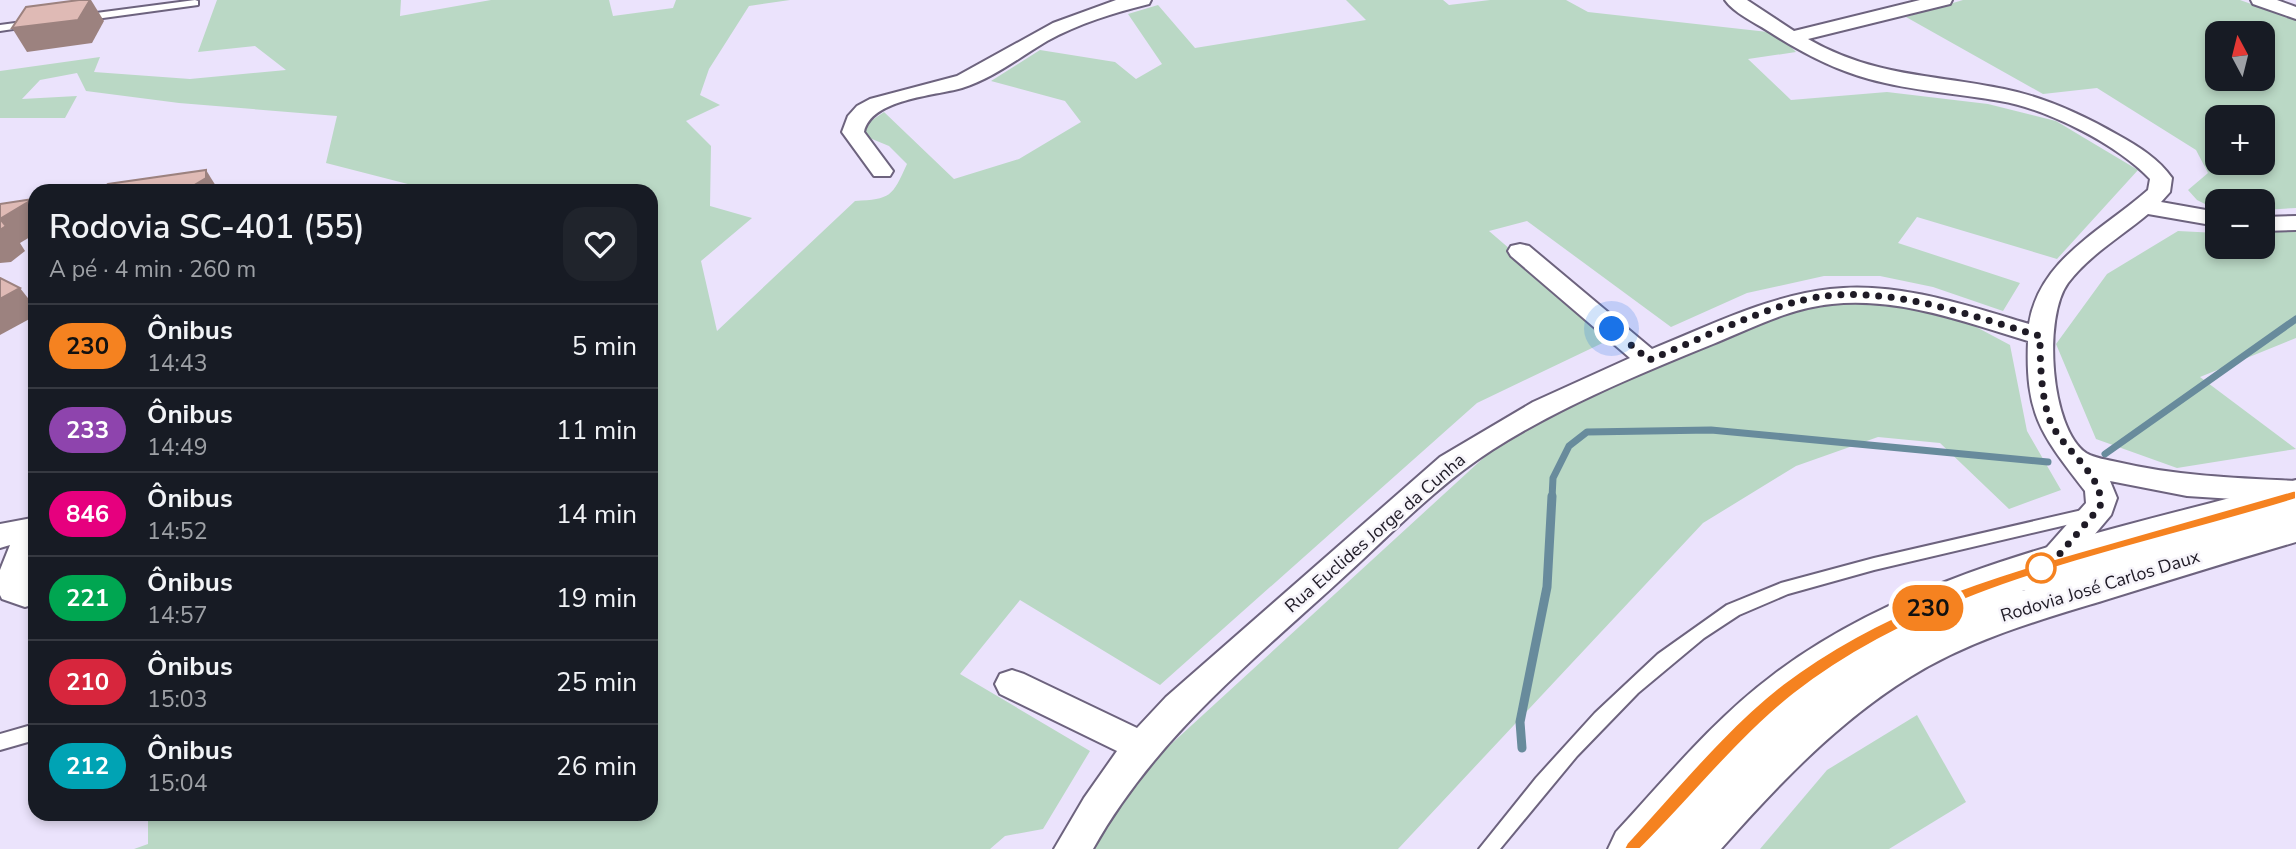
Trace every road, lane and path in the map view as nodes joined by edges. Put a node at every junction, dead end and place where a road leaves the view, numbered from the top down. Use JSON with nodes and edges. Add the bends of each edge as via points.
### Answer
{"nodes":[{"id":1,"x":1142,"y":0,"type":"edge"},
{"id":2,"x":1734,"y":0,"type":"edge"},
{"id":3,"x":1943,"y":0,"type":"edge"},
{"id":4,"x":2260,"y":0,"type":"edge"},
{"id":5,"x":195,"y":3,"type":"dead end"},
{"id":6,"x":2296,"y":13,"type":"edge"},
{"id":7,"x":65,"y":20,"type":"edge"},
{"id":8,"x":39,"y":23,"type":"edge"},
{"id":9,"x":0,"y":28,"type":"edge"},
{"id":10,"x":1791,"y":37,"type":"junction"},
{"id":11,"x":882,"y":171,"type":"dead end"},
{"id":12,"x":2144,"y":206,"type":"junction"},
{"id":13,"x":2205,"y":217,"type":"edge"},
{"id":14,"x":2296,"y":223,"type":"edge"},
{"id":15,"x":2275,"y":224,"type":"edge"},
{"id":16,"x":1520,"y":251,"type":"dead end"},
{"id":17,"x":2040,"y":336,"type":"junction"},
{"id":18,"x":1649,"y":360,"type":"junction"},
{"id":19,"x":2081,"y":462,"type":"junction"},
{"id":20,"x":2296,"y":494,"type":"edge"},
{"id":21,"x":2095,"y":513,"type":"junction"},
{"id":22,"x":2296,"y":526,"type":"edge"},
{"id":23,"x":28,"y":529,"type":"edge"},
{"id":24,"x":0,"y":536,"type":"edge"},
{"id":25,"x":28,"y":540,"type":"edge"},
{"id":26,"x":2051,"y":564,"type":"junction"},
{"id":27,"x":28,"y":592,"type":"edge"},
{"id":28,"x":1012,"y":684,"type":"dead end"},
{"id":29,"x":28,"y":734,"type":"edge"},
{"id":30,"x":0,"y":742,"type":"edge"},
{"id":31,"x":1141,"y":746,"type":"junction"},
{"id":32,"x":1073,"y":849,"type":"edge"},
{"id":33,"x":1488,"y":849,"type":"edge"},
{"id":34,"x":1634,"y":849,"type":"edge"},
{"id":35,"x":1688,"y":849,"type":"edge"}],
"edges":[{"from":1,"to":11,"type":"street","via":[[1076,18],[961,82],[861,111],[853,132]]},
{"from":2,"to":10,"type":"street"},
{"from":3,"to":10,"type":"street"},
{"from":4,"to":6,"type":"street"},
{"from":5,"to":7,"type":"lane"},
{"from":8,"to":9,"type":"lane"},
{"from":10,"to":12,"type":"street","via":[[1862,71],[2004,96],[2070,118],[2141,157],[2161,178],[2159,192]]},
{"from":12,"to":13,"type":"street"},
{"from":12,"to":17,"type":"street","via":[[2056,280],[2046,296]]},
{"from":14,"to":15,"type":"street"},
{"from":16,"to":18,"type":"street"},
{"from":17,"to":18,"type":"street","name":"Rua Euclides Jorge da Cunha","via":[[1907,300],[1824,296],[1781,307]]},
{"from":17,"to":19,"type":"street","via":[[2049,417],[2063,443]]},
{"from":18,"to":31,"type":"street","name":"Rua Euclides Jorge da Cunha","via":[[1554,401],[1450,464],[1178,707]]},
{"from":19,"to":20,"type":"street","via":[[2150,482]]},
{"from":19,"to":21,"type":"street","via":[[2102,498]]},
{"from":20,"to":26,"type":"highway","name":"Rodovia José Carlos Daux"},
{"from":21,"to":26,"type":"street"},
{"from":21,"to":33,"type":"lane","via":[[1857,568],[1734,610],[1692,638],[1619,701]]},
{"from":22,"to":35,"type":"highway","name":"Rodovia José Carlos Daux","via":[[2037,603],[1924,648],[1870,678],[1824,712],[1773,756]]},
{"from":23,"to":24,"type":"street"},
{"from":25,"to":27,"type":"street","via":[[12,579],[13,590]]},
{"from":26,"to":34,"type":"highway","name":"Rodovia José Carlos Daux","via":[[1952,597],[1846,649],[1788,690],[1735,738]]},
{"from":28,"to":31,"type":"street"},
{"from":29,"to":30,"type":"lane"},
{"from":31,"to":32,"type":"street","name":"Rua Euclides Jorge da Cunha","via":[[1115,778]]}]}
